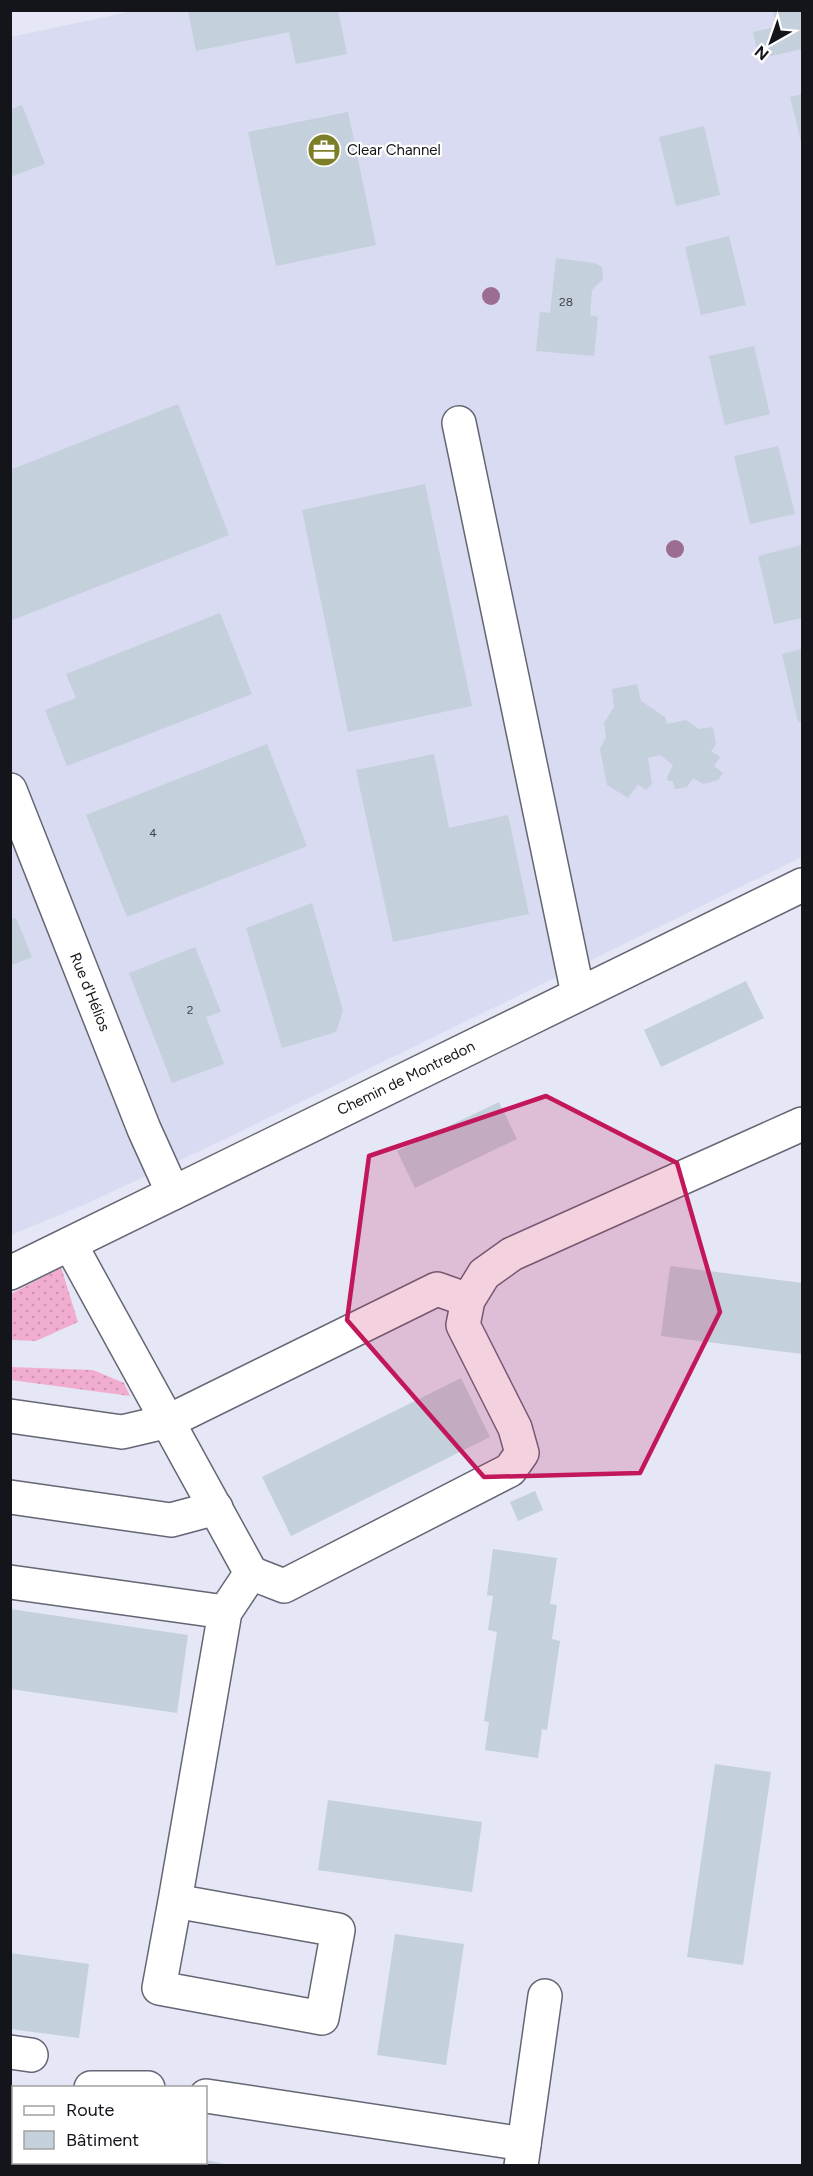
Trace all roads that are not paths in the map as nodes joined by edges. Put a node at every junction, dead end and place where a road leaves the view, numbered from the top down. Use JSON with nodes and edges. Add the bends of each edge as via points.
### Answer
{"nodes":[{"id":1,"x":459,"y":423,"type":"dead end"},
{"id":2,"x":10,"y":790,"type":"edge"},
{"id":3,"x":802,"y":885,"type":"edge"},
{"id":4,"x":578,"y":993,"type":"junction"},
{"id":5,"x":802,"y":1124,"type":"edge"},
{"id":6,"x":173,"y":1193,"type":"junction"},
{"id":7,"x":70,"y":1244,"type":"junction"},
{"id":8,"x":10,"y":1273,"type":"edge"},
{"id":9,"x":468,"y":1300,"type":"junction"},
{"id":10,"x":10,"y":1416,"type":"edge"},
{"id":11,"x":169,"y":1421,"type":"junction"},
{"id":12,"x":10,"y":1497,"type":"edge"},
{"id":13,"x":216,"y":1508,"type":"junction"},
{"id":14,"x":251,"y":1573,"type":"junction"},
{"id":15,"x":10,"y":1582,"type":"edge"},
{"id":16,"x":225,"y":1612,"type":"junction"},
{"id":17,"x":175,"y":1901,"type":"junction"},
{"id":18,"x":545,"y":1996,"type":"dead end"},
{"id":19,"x":207,"y":2096,"type":"edge"},
{"id":20,"x":522,"y":2155,"type":"edge"}],
"edges":[{"from":1,"to":4,"type":"street"},
{"from":2,"to":6,"type":"street","name":"Rue d'Hélios"},
{"from":3,"to":4,"type":"street","name":"Chemin de Montredon"},
{"from":4,"to":6,"type":"street","name":"Chemin de Montredon"},
{"from":5,"to":9,"type":"street","via":[[512,1254],[484,1274]]},
{"from":6,"to":7,"type":"street","name":"Chemin de Montredon"},
{"from":7,"to":8,"type":"street","name":"Chemin de Montredon"},
{"from":7,"to":11,"type":"street"},
{"from":9,"to":11,"type":"street","via":[[437,1288]]},
{"from":9,"to":14,"type":"street","via":[[463,1325],[515,1428],[522,1453],[510,1470],[285,1586]]},
{"from":10,"to":11,"type":"street","via":[[122,1432]]},
{"from":11,"to":13,"type":"street"},
{"from":12,"to":13,"type":"street","via":[[171,1520]]},
{"from":13,"to":14,"type":"street"},
{"from":14,"to":16,"type":"street"},
{"from":15,"to":16,"type":"street"},
{"from":16,"to":17,"type":"street"},
{"from":17,"to":17,"type":"street","via":[[159,1988],[322,2018],[338,1930]]},
{"from":18,"to":20,"type":"street"},
{"from":19,"to":20,"type":"street"}]}
